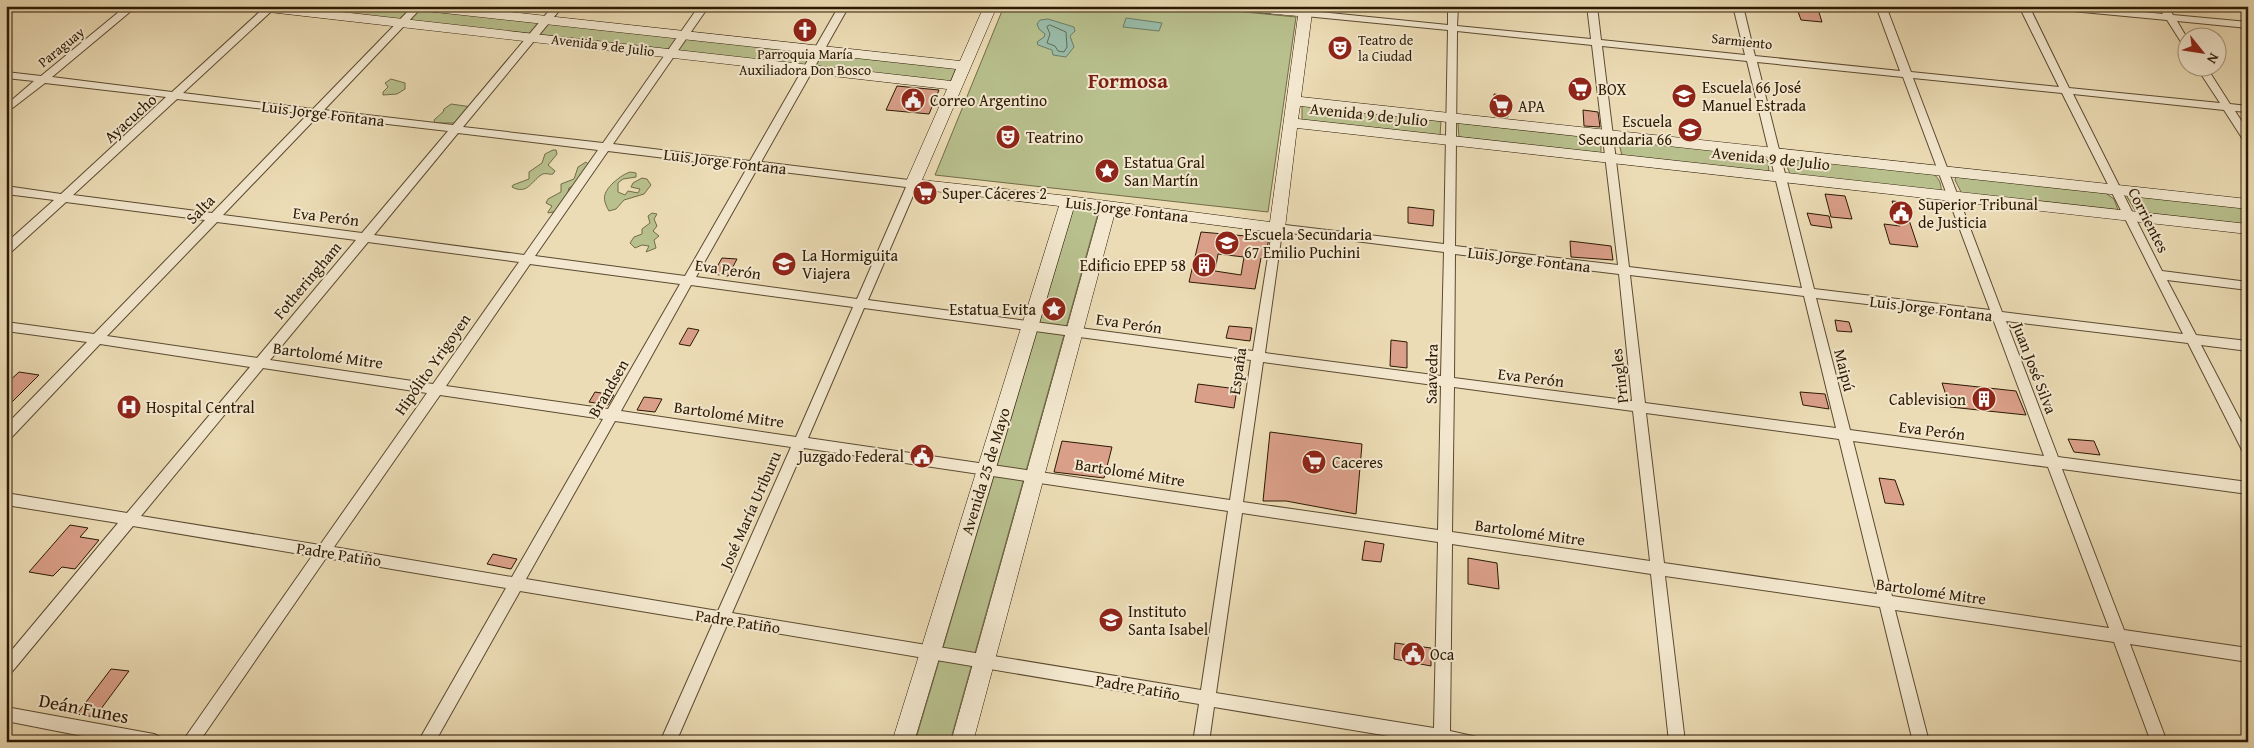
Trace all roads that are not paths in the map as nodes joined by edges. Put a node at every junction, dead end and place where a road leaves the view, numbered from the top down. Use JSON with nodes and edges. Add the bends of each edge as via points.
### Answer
{"nodes":[{"id":1,"x":132,"y":6,"type":"edge"},
{"id":2,"x":251,"y":6,"type":"edge"},
{"id":3,"x":418,"y":6,"type":"edge"},
{"id":4,"x":558,"y":6,"type":"edge"},
{"id":5,"x":704,"y":6,"type":"edge"},
{"id":6,"x":844,"y":6,"type":"edge"},
{"id":7,"x":991,"y":6,"type":"edge"},
{"id":8,"x":1232,"y":6,"type":"edge"},
{"id":9,"x":1453,"y":6,"type":"edge"},
{"id":10,"x":1592,"y":6,"type":"edge"},
{"id":11,"x":1738,"y":6,"type":"edge"},
{"id":12,"x":1881,"y":6,"type":"edge"},
{"id":13,"x":2024,"y":6,"type":"edge"},
{"id":14,"x":2051,"y":6,"type":"edge"},
{"id":15,"x":2164,"y":6,"type":"edge"},
{"id":16,"x":271,"y":7,"type":"edge"},
{"id":17,"x":1306,"y":10,"type":"edge"},
{"id":18,"x":2170,"y":17,"type":"junction"},
{"id":19,"x":546,"y":20,"type":"junction"},
{"id":20,"x":402,"y":23,"type":"junction"},
{"id":21,"x":2248,"y":25,"type":"edge"},
{"id":22,"x":2177,"y":28,"type":"edge"},
{"id":23,"x":1452,"y":29,"type":"junction"},
{"id":24,"x":684,"y":35,"type":"junction"},
{"id":25,"x":533,"y":37,"type":"junction"},
{"id":26,"x":1596,"y":43,"type":"junction"},
{"id":27,"x":819,"y":50,"type":"junction"},
{"id":28,"x":671,"y":53,"type":"junction"},
{"id":29,"x":1751,"y":58,"type":"junction"},
{"id":30,"x":964,"y":66,"type":"junction"},
{"id":31,"x":808,"y":68,"type":"junction"},
{"id":32,"x":1906,"y":74,"type":"junction"},
{"id":33,"x":6,"y":75,"type":"edge"},
{"id":34,"x":2208,"y":78,"type":"edge"},
{"id":35,"x":43,"y":79,"type":"junction"},
{"id":36,"x":956,"y":86,"type":"junction"},
{"id":37,"x":2066,"y":91,"type":"junction"},
{"id":38,"x":177,"y":95,"type":"junction"},
{"id":39,"x":1294,"y":101,"type":"junction"},
{"id":40,"x":2227,"y":107,"type":"junction"},
{"id":41,"x":2248,"y":109,"type":"edge"},
{"id":42,"x":6,"y":110,"type":"edge"},
{"id":43,"x":317,"y":112,"type":"junction"},
{"id":44,"x":1451,"y":118,"type":"junction"},
{"id":45,"x":1291,"y":123,"type":"junction"},
{"id":46,"x":456,"y":129,"type":"junction"},
{"id":47,"x":1608,"y":135,"type":"junction"},
{"id":48,"x":2248,"y":139,"type":"edge"},
{"id":49,"x":1451,"y":141,"type":"junction"},
{"id":50,"x":606,"y":146,"type":"junction"},
{"id":51,"x":1774,"y":153,"type":"junction"},
{"id":52,"x":1611,"y":158,"type":"junction"},
{"id":53,"x":754,"y":164,"type":"junction"},
{"id":54,"x":1943,"y":172,"type":"junction"},
{"id":55,"x":1780,"y":177,"type":"junction"},
{"id":56,"x":913,"y":184,"type":"junction"},
{"id":57,"x":6,"y":190,"type":"edge"},
{"id":58,"x":2116,"y":190,"type":"junction"},
{"id":59,"x":1953,"y":197,"type":"junction"},
{"id":60,"x":64,"y":198,"type":"junction"},
{"id":61,"x":1068,"y":201,"type":"junction"},
{"id":62,"x":2248,"y":204,"type":"edge"},
{"id":63,"x":1109,"y":206,"type":"junction"},
{"id":64,"x":2128,"y":216,"type":"junction"},
{"id":65,"x":214,"y":218,"type":"junction"},
{"id":66,"x":1276,"y":228,"type":"junction"},
{"id":67,"x":2248,"y":229,"type":"edge"},
{"id":68,"x":366,"y":238,"type":"junction"},
{"id":69,"x":6,"y":250,"type":"edge"},
{"id":70,"x":1450,"y":250,"type":"junction"},
{"id":71,"x":526,"y":259,"type":"junction"},
{"id":72,"x":1624,"y":270,"type":"junction"},
{"id":73,"x":2159,"y":275,"type":"junction"},
{"id":74,"x":688,"y":280,"type":"junction"},
{"id":75,"x":2248,"y":286,"type":"edge"},
{"id":76,"x":1809,"y":293,"type":"junction"},
{"id":77,"x":860,"y":304,"type":"junction"},
{"id":78,"x":1998,"y":315,"type":"junction"},
{"id":79,"x":6,"y":326,"type":"edge"},
{"id":80,"x":1030,"y":326,"type":"junction"},
{"id":81,"x":1074,"y":333,"type":"junction"},
{"id":82,"x":98,"y":340,"type":"junction"},
{"id":83,"x":2192,"y":340,"type":"junction"},
{"id":84,"x":2248,"y":346,"type":"edge"},
{"id":85,"x":1256,"y":357,"type":"junction"},
{"id":86,"x":261,"y":362,"type":"junction"},
{"id":87,"x":1447,"y":382,"type":"junction"},
{"id":88,"x":436,"y":388,"type":"junction"},
{"id":89,"x":1640,"y":407,"type":"junction"},
{"id":90,"x":612,"y":414,"type":"junction"},
{"id":91,"x":6,"y":434,"type":"edge"},
{"id":92,"x":1844,"y":435,"type":"junction"},
{"id":93,"x":800,"y":442,"type":"junction"},
{"id":94,"x":2248,"y":448,"type":"edge"},
{"id":95,"x":2053,"y":462,"type":"junction"},
{"id":96,"x":986,"y":469,"type":"junction"},
{"id":97,"x":1035,"y":476,"type":"junction"},
{"id":98,"x":2248,"y":488,"type":"edge"},
{"id":99,"x":6,"y":499,"type":"edge"},
{"id":100,"x":1235,"y":506,"type":"junction"},
{"id":101,"x":130,"y":520,"type":"junction"},
{"id":102,"x":1446,"y":537,"type":"junction"},
{"id":103,"x":322,"y":552,"type":"junction"},
{"id":104,"x":1658,"y":568,"type":"junction"},
{"id":105,"x":516,"y":583,"type":"junction"},
{"id":106,"x":1886,"y":602,"type":"junction"},
{"id":107,"x":721,"y":618,"type":"junction"},
{"id":108,"x":2119,"y":636,"type":"junction"},
{"id":109,"x":930,"y":651,"type":"junction"},
{"id":110,"x":2248,"y":655,"type":"edge"},
{"id":111,"x":985,"y":660,"type":"junction"},
{"id":112,"x":6,"y":668,"type":"edge"},
{"id":113,"x":1207,"y":700,"type":"junction"},
{"id":114,"x":6,"y":714,"type":"edge"},
{"id":115,"x":1442,"y":739,"type":"edge"},
{"id":116,"x":154,"y":742,"type":"edge"},
{"id":117,"x":190,"y":742,"type":"edge"},
{"id":118,"x":426,"y":742,"type":"edge"},
{"id":119,"x":668,"y":742,"type":"edge"},
{"id":120,"x":903,"y":742,"type":"edge"},
{"id":121,"x":962,"y":742,"type":"edge"},
{"id":122,"x":1201,"y":742,"type":"edge"},
{"id":123,"x":1471,"y":742,"type":"edge"},
{"id":124,"x":1677,"y":742,"type":"edge"},
{"id":125,"x":1921,"y":742,"type":"edge"},
{"id":126,"x":2159,"y":742,"type":"edge"}],
"edges":[{"from":1,"to":35,"type":"street","name":"Paraguay"},
{"from":2,"to":16,"type":"main road","name":"Avenida 9 de Julio"},
{"from":3,"to":19,"type":"main road","name":"Avenida 9 de Julio"},
{"from":3,"to":20,"type":"street","name":"Salta"},
{"from":4,"to":19,"type":"street","name":"Fotheringham"},
{"from":5,"to":24,"type":"street","name":"Hipólito Yrigoyen"},
{"from":6,"to":27,"type":"street","name":"Brandsen"},
{"from":7,"to":30,"type":"main road"},
{"from":8,"to":17,"type":"main road","name":"Sarmiento"},
{"from":9,"to":23,"type":"street","name":"Saavedra"},
{"from":10,"to":26,"type":"street","name":"Pringles"},
{"from":11,"to":29,"type":"street","name":"Maipú"},
{"from":12,"to":32,"type":"street","name":"Juan José Silva"},
{"from":13,"to":37,"type":"street","name":"Corrientes"},
{"from":14,"to":18,"type":"street"},
{"from":15,"to":18,"type":"street"},
{"from":16,"to":20,"type":"main road","name":"Avenida 9 de Julio"},
{"from":16,"to":38,"type":"street","name":"Ayacucho"},
{"from":17,"to":23,"type":"street","name":"Sarmiento"},
{"from":17,"to":39,"type":"main road","name":"España"},
{"from":18,"to":21,"type":"street"},
{"from":18,"to":22,"type":"street"},
{"from":19,"to":24,"type":"main road","name":"Avenida 9 de Julio"},
{"from":19,"to":25,"type":"street","name":"Fotheringham"},
{"from":20,"to":25,"type":"main road","name":"Avenida 9 de Julio"},
{"from":20,"to":43,"type":"street","name":"Salta"},
{"from":23,"to":26,"type":"street","name":"Sarmiento"},
{"from":23,"to":44,"type":"street","name":"Saavedra"},
{"from":24,"to":27,"type":"main road","name":"Avenida 9 de Julio"},
{"from":24,"to":28,"type":"street","name":"Hipólito Yrigoyen"},
{"from":25,"to":28,"type":"main road","name":"Avenida 9 de Julio"},
{"from":25,"to":46,"type":"street","name":"Fotheringham"},
{"from":26,"to":29,"type":"street","name":"Sarmiento"},
{"from":26,"to":47,"type":"street","name":"Pringles"},
{"from":27,"to":30,"type":"main road","name":"Avenida 9 de Julio"},
{"from":27,"to":31,"type":"street","name":"Brandsen"},
{"from":28,"to":31,"type":"main road","name":"Avenida 9 de Julio"},
{"from":28,"to":50,"type":"street","name":"Hipólito Yrigoyen"},
{"from":29,"to":32,"type":"street","name":"Sarmiento"},
{"from":29,"to":51,"type":"street","name":"Maipú"},
{"from":30,"to":36,"type":"main road"},
{"from":31,"to":36,"type":"main road","name":"Avenida 9 de Julio"},
{"from":31,"to":53,"type":"street","name":"Brandsen"},
{"from":32,"to":37,"type":"street","name":"Sarmiento"},
{"from":32,"to":54,"type":"street","name":"Juan José Silva"},
{"from":33,"to":35,"type":"street","name":"Luis Jorge Fontana"},
{"from":34,"to":40,"type":"street"},
{"from":35,"to":38,"type":"street","name":"Luis Jorge Fontana"},
{"from":35,"to":42,"type":"street","name":"Paraguay"},
{"from":36,"to":56,"type":"main road"},
{"from":37,"to":40,"type":"street","name":"Sarmiento"},
{"from":37,"to":58,"type":"street","name":"Corrientes"},
{"from":38,"to":43,"type":"street","name":"Luis Jorge Fontana"},
{"from":38,"to":60,"type":"street","name":"Ayacucho"},
{"from":39,"to":44,"type":"main road","name":"Avenida 9 de Julio"},
{"from":39,"to":45,"type":"main road","name":"España"},
{"from":40,"to":41,"type":"street","name":"Sarmiento"},
{"from":40,"to":48,"type":"street"},
{"from":43,"to":46,"type":"street","name":"Luis Jorge Fontana"},
{"from":43,"to":65,"type":"street","name":"Salta"},
{"from":44,"to":47,"type":"main road","name":"Avenida 9 de Julio"},
{"from":44,"to":49,"type":"street","name":"Saavedra"},
{"from":45,"to":49,"type":"main road","name":"Avenida 9 de Julio"},
{"from":45,"to":66,"type":"main road","name":"España"},
{"from":46,"to":50,"type":"street","name":"Luis Jorge Fontana"},
{"from":46,"to":68,"type":"street","name":"Fotheringham"},
{"from":47,"to":51,"type":"main road","name":"Avenida 9 de Julio"},
{"from":47,"to":52,"type":"street","name":"Pringles"},
{"from":49,"to":52,"type":"main road","name":"Avenida 9 de Julio"},
{"from":49,"to":70,"type":"street","name":"Saavedra"},
{"from":50,"to":53,"type":"street","name":"Luis Jorge Fontana"},
{"from":50,"to":71,"type":"street","name":"Hipólito Yrigoyen"},
{"from":51,"to":54,"type":"main road","name":"Avenida 9 de Julio"},
{"from":51,"to":55,"type":"street","name":"Maipú"},
{"from":52,"to":55,"type":"main road","name":"Avenida 9 de Julio"},
{"from":52,"to":72,"type":"street","name":"Pringles"},
{"from":53,"to":56,"type":"street","name":"Luis Jorge Fontana"},
{"from":53,"to":74,"type":"street","name":"Brandsen"},
{"from":54,"to":58,"type":"main road","name":"Avenida 9 de Julio"},
{"from":54,"to":59,"type":"street","name":"Juan José Silva"},
{"from":55,"to":59,"type":"main road","name":"Avenida 9 de Julio"},
{"from":55,"to":76,"type":"street","name":"Maipú"},
{"from":56,"to":61,"type":"main road","name":"Luis Jorge Fontana"},
{"from":56,"to":77,"type":"street","name":"José María Uriburu"},
{"from":57,"to":60,"type":"street","name":"Eva Perón"},
{"from":58,"to":62,"type":"main road","name":"Avenida 9 de Julio"},
{"from":58,"to":64,"type":"street","name":"Corrientes"},
{"from":59,"to":64,"type":"main road","name":"Avenida 9 de Julio"},
{"from":59,"to":78,"type":"street","name":"Juan José Silva"},
{"from":60,"to":65,"type":"street","name":"Eva Perón"},
{"from":60,"to":69,"type":"street","name":"Ayacucho"},
{"from":61,"to":63,"type":"main road","name":"Luis Jorge Fontana"},
{"from":61,"to":80,"type":"main road","name":"Avenida 25 de Mayo"},
{"from":63,"to":66,"type":"main road","name":"Luis Jorge Fontana"},
{"from":63,"to":81,"type":"main road"},
{"from":64,"to":67,"type":"main road","name":"Avenida 9 de Julio"},
{"from":64,"to":73,"type":"street","name":"Corrientes"},
{"from":65,"to":68,"type":"street","name":"Eva Perón"},
{"from":65,"to":82,"type":"street","name":"Salta"},
{"from":66,"to":70,"type":"street","name":"Luis Jorge Fontana"},
{"from":66,"to":85,"type":"street","name":"España"},
{"from":68,"to":71,"type":"street","name":"Eva Perón"},
{"from":68,"to":86,"type":"street","name":"Fotheringham"},
{"from":70,"to":72,"type":"street","name":"Luis Jorge Fontana"},
{"from":70,"to":87,"type":"street","name":"Saavedra"},
{"from":71,"to":74,"type":"street","name":"Eva Perón"},
{"from":71,"to":88,"type":"street","name":"Hipólito Yrigoyen"},
{"from":72,"to":76,"type":"street","name":"Luis Jorge Fontana"},
{"from":72,"to":89,"type":"street","name":"Pringles"},
{"from":73,"to":75,"type":"street"},
{"from":73,"to":83,"type":"street","name":"Corrientes"},
{"from":74,"to":77,"type":"street","name":"Eva Perón"},
{"from":74,"to":90,"type":"street","name":"Brandsen"},
{"from":76,"to":78,"type":"street","name":"Luis Jorge Fontana"},
{"from":76,"to":92,"type":"street","name":"Maipú"},
{"from":77,"to":80,"type":"street","name":"Eva Perón"},
{"from":77,"to":93,"type":"street","name":"José María Uriburu"},
{"from":78,"to":83,"type":"street","name":"Luis Jorge Fontana"},
{"from":78,"to":95,"type":"street","name":"Juan José Silva"},
{"from":79,"to":82,"type":"street","name":"Bartolomé Mitre"},
{"from":80,"to":81,"type":"street","name":"Eva Perón"},
{"from":80,"to":96,"type":"main road","name":"Avenida 25 de Mayo"},
{"from":81,"to":85,"type":"street","name":"Eva Perón"},
{"from":81,"to":97,"type":"main road"},
{"from":82,"to":86,"type":"street","name":"Bartolomé Mitre"},
{"from":82,"to":91,"type":"street","name":"Salta"},
{"from":83,"to":84,"type":"street","name":"Luis Jorge Fontana"},
{"from":83,"to":94,"type":"street","name":"Corrientes"},
{"from":85,"to":87,"type":"street","name":"Eva Perón"},
{"from":85,"to":100,"type":"street","name":"España"},
{"from":86,"to":88,"type":"street","name":"Bartolomé Mitre"},
{"from":86,"to":101,"type":"street","name":"Fotheringham"},
{"from":87,"to":89,"type":"street","name":"Eva Perón"},
{"from":87,"to":102,"type":"street","name":"Saavedra"},
{"from":88,"to":90,"type":"street","name":"Bartolomé Mitre"},
{"from":88,"to":103,"type":"street","name":"Hipólito Yrigoyen"},
{"from":89,"to":92,"type":"street","name":"Eva Perón"},
{"from":89,"to":104,"type":"street","name":"Pringles"},
{"from":90,"to":93,"type":"street","name":"Bartolomé Mitre"},
{"from":90,"to":105,"type":"street","name":"Brandsen"},
{"from":92,"to":95,"type":"street","name":"Eva Perón"},
{"from":92,"to":106,"type":"street","name":"Maipú"},
{"from":93,"to":96,"type":"street","name":"Bartolomé Mitre"},
{"from":93,"to":107,"type":"street","name":"José María Uriburu"},
{"from":95,"to":98,"type":"street","name":"Eva Perón"},
{"from":95,"to":108,"type":"street","name":"Juan José Silva"},
{"from":96,"to":97,"type":"street","name":"Bartolomé Mitre"},
{"from":96,"to":109,"type":"main road","name":"Avenida 25 de Mayo"},
{"from":97,"to":100,"type":"street","name":"Bartolomé Mitre"},
{"from":97,"to":111,"type":"main road"},
{"from":99,"to":101,"type":"street","name":"Padre Patiño"},
{"from":100,"to":102,"type":"street","name":"Bartolomé Mitre"},
{"from":100,"to":113,"type":"street","name":"España"},
{"from":101,"to":103,"type":"street","name":"Padre Patiño"},
{"from":101,"to":112,"type":"street","name":"Fotheringham"},
{"from":102,"to":104,"type":"street","name":"Bartolomé Mitre"},
{"from":102,"to":115,"type":"street","name":"Saavedra"},
{"from":103,"to":105,"type":"street","name":"Padre Patiño"},
{"from":103,"to":117,"type":"street","name":"Hipólito Yrigoyen"},
{"from":104,"to":106,"type":"street","name":"Bartolomé Mitre"},
{"from":104,"to":124,"type":"street","name":"Pringles"},
{"from":105,"to":107,"type":"street","name":"Padre Patiño"},
{"from":105,"to":118,"type":"street","name":"Brandsen"},
{"from":106,"to":108,"type":"street","name":"Bartolomé Mitre"},
{"from":106,"to":125,"type":"street","name":"Maipú"},
{"from":107,"to":109,"type":"street","name":"Padre Patiño"},
{"from":107,"to":119,"type":"street","name":"José María Uriburu"},
{"from":108,"to":110,"type":"street","name":"Bartolomé Mitre"},
{"from":108,"to":126,"type":"street","name":"Juan José Silva"},
{"from":109,"to":111,"type":"street","name":"Padre Patiño"},
{"from":109,"to":120,"type":"main road","name":"Avenida 25 de Mayo"},
{"from":111,"to":113,"type":"street","name":"Padre Patiño"},
{"from":111,"to":121,"type":"main road"},
{"from":113,"to":115,"type":"street","name":"Padre Patiño"},
{"from":113,"to":122,"type":"street","name":"España"},
{"from":114,"to":116,"type":"street","name":"Deán Funes"},
{"from":115,"to":123,"type":"street","name":"Padre Patiño"}]}
